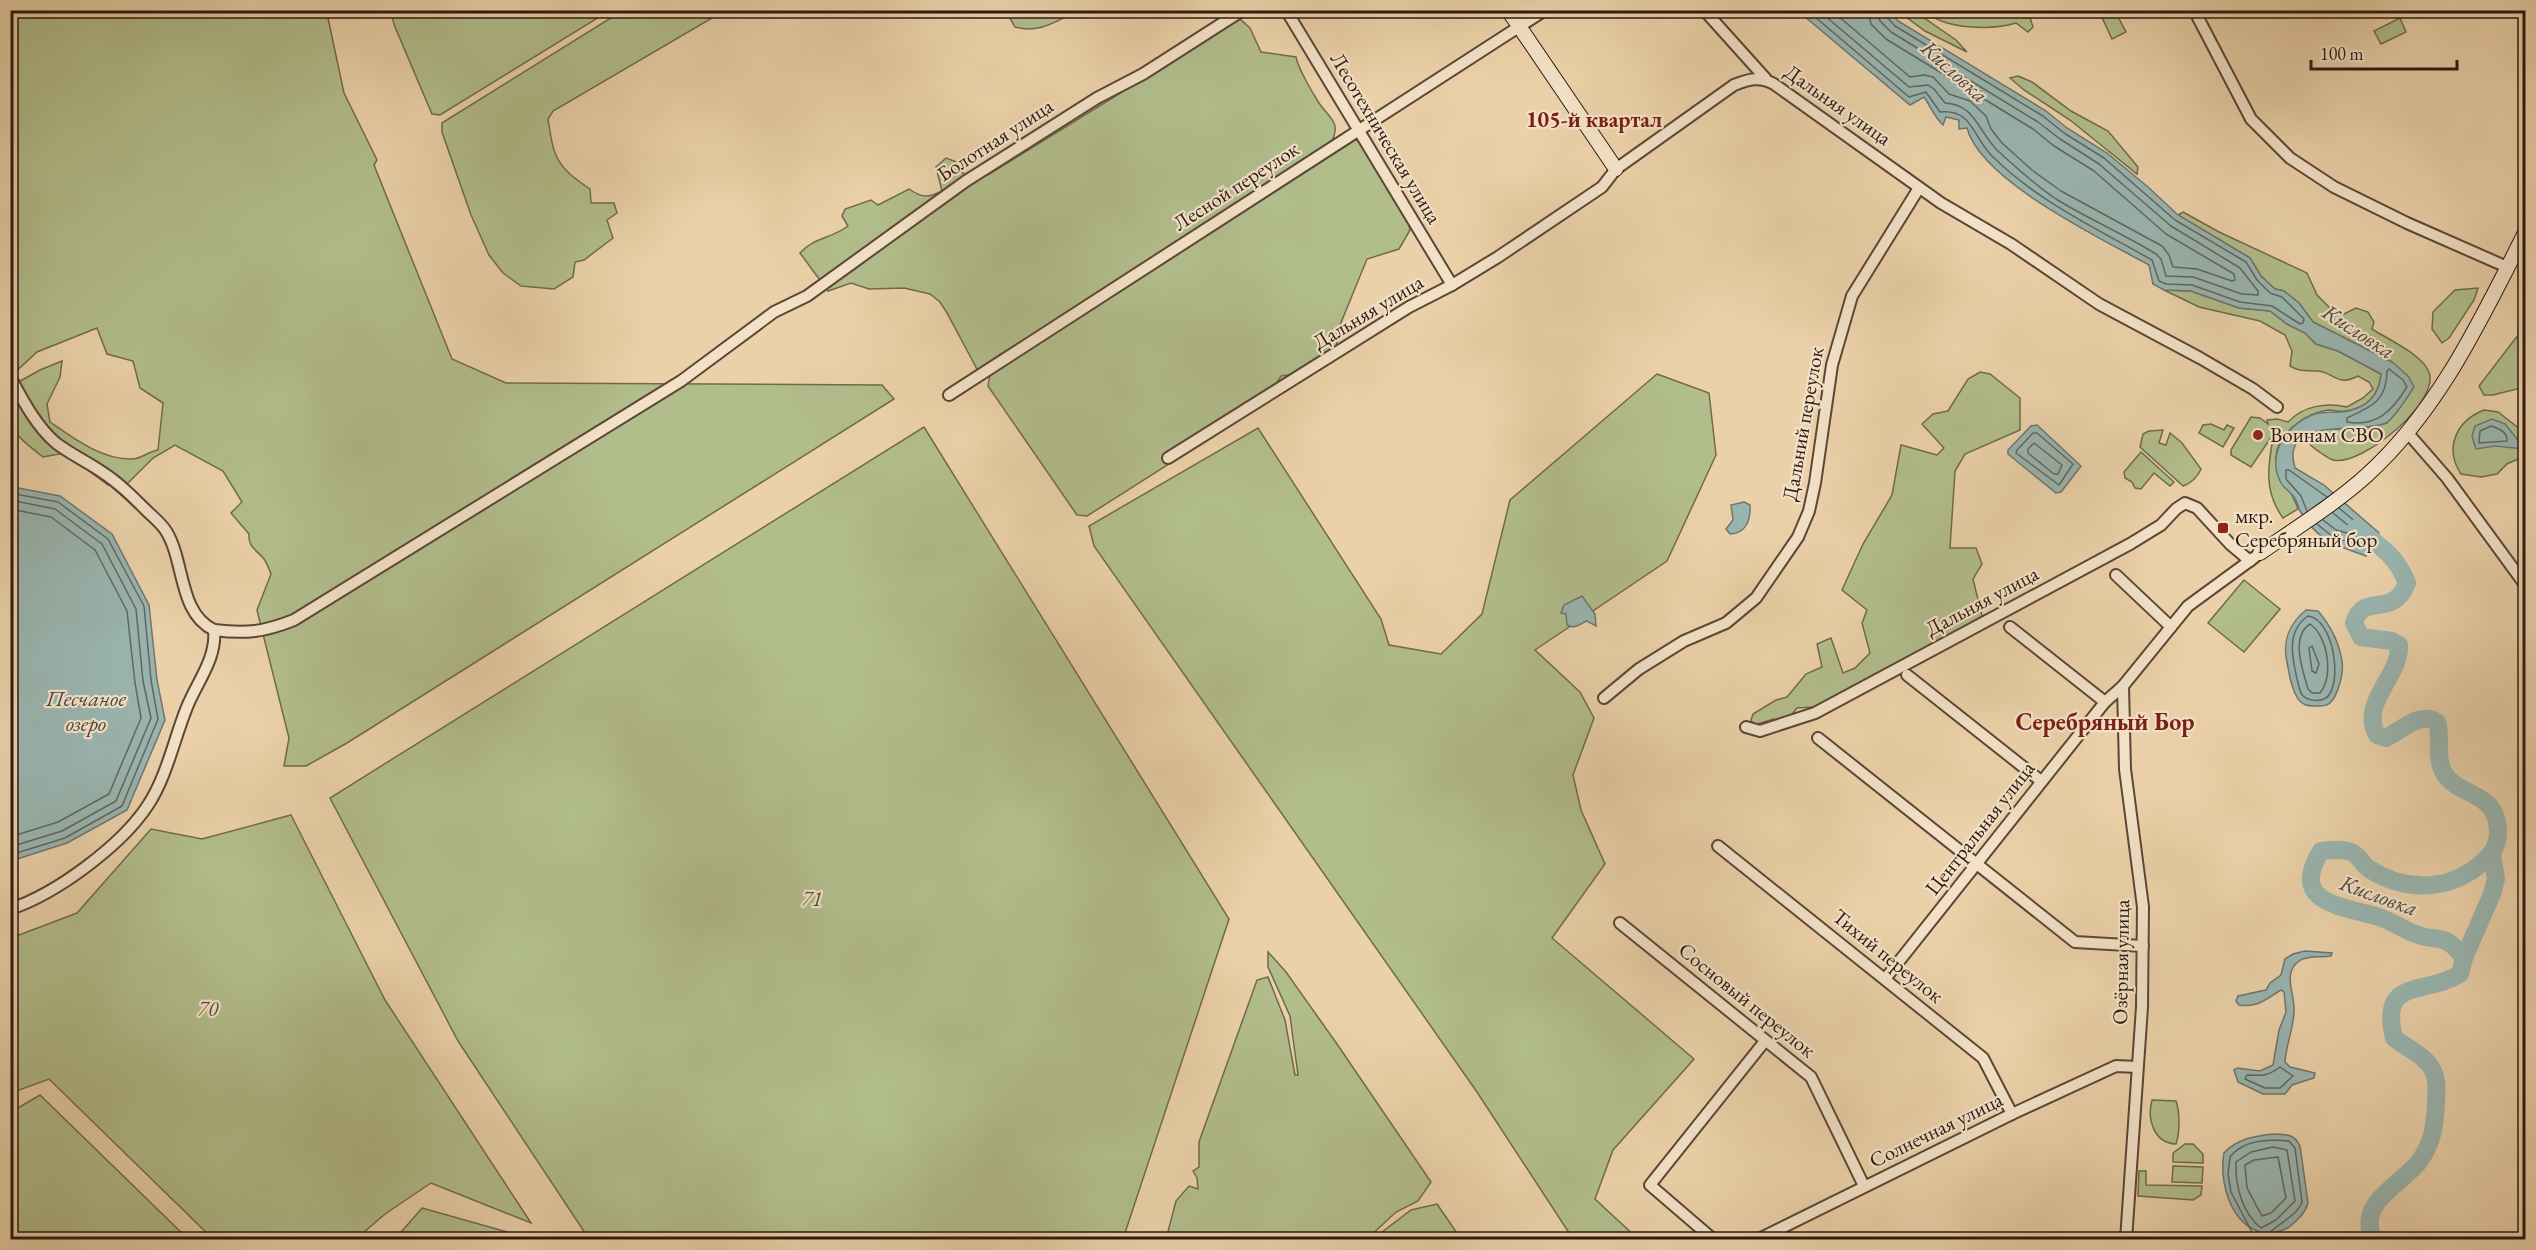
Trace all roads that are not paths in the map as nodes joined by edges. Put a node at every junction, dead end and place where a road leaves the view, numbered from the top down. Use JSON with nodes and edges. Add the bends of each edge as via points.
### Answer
{"nodes":[{"id":1,"x":1244,"y":10,"type":"edge"},
{"id":2,"x":1286,"y":10,"type":"edge"},
{"id":3,"x":1508,"y":10,"type":"edge"},
{"id":4,"x":1545,"y":10,"type":"edge"},
{"id":5,"x":1704,"y":10,"type":"edge"},
{"id":6,"x":2194,"y":10,"type":"edge"},
{"id":7,"x":1519,"y":26,"type":"junction"},
{"id":8,"x":1766,"y":79,"type":"junction"},
{"id":9,"x":1357,"y":130,"type":"junction"},
{"id":10,"x":1616,"y":169,"type":"junction"},
{"id":11,"x":1919,"y":188,"type":"junction"},
{"id":12,"x":2526,"y":231,"type":"edge"},
{"id":13,"x":2507,"y":267,"type":"junction"},
{"id":14,"x":1452,"y":285,"type":"junction"},
{"id":15,"x":10,"y":383,"type":"edge"},
{"id":16,"x":949,"y":395,"type":"dead end"},
{"id":17,"x":2277,"y":407,"type":"dead end"},
{"id":18,"x":2408,"y":432,"type":"junction"},
{"id":19,"x":1168,"y":458,"type":"dead end"},
{"id":20,"x":2255,"y":557,"type":"junction"},
{"id":21,"x":2116,"y":575,"type":"dead end"},
{"id":22,"x":2526,"y":586,"type":"edge"},
{"id":23,"x":2010,"y":627,"type":"dead end"},
{"id":24,"x":2171,"y":627,"type":"junction"},
{"id":25,"x":214,"y":630,"type":"junction"},
{"id":26,"x":1907,"y":675,"type":"dead end"},
{"id":27,"x":2123,"y":686,"type":"junction"},
{"id":28,"x":1604,"y":698,"type":"dead end"},
{"id":29,"x":2105,"y":702,"type":"junction"},
{"id":30,"x":1746,"y":727,"type":"dead end"},
{"id":31,"x":1818,"y":738,"type":"dead end"},
{"id":32,"x":2041,"y":781,"type":"junction"},
{"id":33,"x":1718,"y":846,"type":"dead end"},
{"id":34,"x":1977,"y":864,"type":"junction"},
{"id":35,"x":10,"y":909,"type":"edge"},
{"id":36,"x":1620,"y":923,"type":"dead end"},
{"id":37,"x":2143,"y":946,"type":"junction"},
{"id":38,"x":1885,"y":979,"type":"junction"},
{"id":39,"x":1765,"y":1041,"type":"junction"},
{"id":40,"x":2136,"y":1067,"type":"junction"},
{"id":41,"x":2012,"y":1114,"type":"junction"},
{"id":42,"x":1864,"y":1186,"type":"junction"},
{"id":43,"x":1714,"y":1239,"type":"edge"},
{"id":44,"x":1757,"y":1239,"type":"edge"},
{"id":45,"x":2126,"y":1239,"type":"edge"}],
"edges":[{"from":1,"to":25,"type":"street","name":"Болотная улица","via":[[966,182],[807,296],[774,312],[681,381],[294,620],[244,634]]},
{"from":2,"to":9,"type":"street","name":"Лесотехническая улица"},
{"from":3,"to":7,"type":"street"},
{"from":4,"to":7,"type":"street","name":"Лесной переулок"},
{"from":5,"to":8,"type":"street"},
{"from":6,"to":13,"type":"street","via":[[2251,119],[2290,158],[2334,187]]},
{"from":7,"to":9,"type":"street","name":"Лесной переулок"},
{"from":7,"to":10,"type":"street"},
{"from":8,"to":10,"type":"street","name":"Дальняя улица","via":[[1734,85]]},
{"from":8,"to":11,"type":"street","name":"Дальняя улица"},
{"from":9,"to":14,"type":"street","name":"Лесотехническая улица"},
{"from":9,"to":16,"type":"street","name":"Лесной переулок"},
{"from":10,"to":14,"type":"street","name":"Дальняя улица","via":[[1602,187]]},
{"from":11,"to":17,"type":"street","name":"Дальняя улица","via":[[2099,304],[2200,358]]},
{"from":11,"to":28,"type":"street","name":"Дальний переулок","via":[[1852,296],[1832,365],[1809,511],[1798,537],[1756,598],[1726,623],[1684,641],[1639,669]]},
{"from":12,"to":13,"type":"street"},
{"from":13,"to":18,"type":"street","via":[[2461,354]]},
{"from":14,"to":19,"type":"street","name":"Дальняя улица","via":[[1408,307]]},
{"from":15,"to":25,"type":"street","via":[[12,380],[22,401],[55,442],[103,472],[165,529],[176,549],[196,615]]},
{"from":18,"to":20,"type":"street","via":[[2355,485]]},
{"from":18,"to":22,"type":"street"},
{"from":20,"to":24,"type":"street","name":"Центральная улица","via":[[2200,595]]},
{"from":20,"to":30,"type":"street","name":"Дальняя улица","via":[[2194,505],[2181,505],[2161,525],[2130,544],[1815,712],[1760,730]]},
{"from":21,"to":24,"type":"street"},
{"from":23,"to":29,"type":"street"},
{"from":24,"to":27,"type":"street","name":"Центральная улица"},
{"from":25,"to":35,"type":"street","via":[[216,642],[211,657],[148,805],[125,834],[85,867]]},
{"from":26,"to":32,"type":"street"},
{"from":27,"to":29,"type":"street","name":"Центральная улица"},
{"from":27,"to":37,"type":"street","name":"Озёрная улица","via":[[2125,769],[2143,907]]},
{"from":29,"to":32,"type":"street","name":"Центральная улица"},
{"from":31,"to":34,"type":"street"},
{"from":32,"to":34,"type":"street","name":"Центральная улица"},
{"from":33,"to":38,"type":"street","name":"Тихий переулок"},
{"from":34,"to":37,"type":"street","via":[[2075,942]]},
{"from":34,"to":38,"type":"street","name":"Центральная улица"},
{"from":36,"to":39,"type":"street","name":"Сосновый переулок"},
{"from":37,"to":40,"type":"street","name":"Озёрная улица"},
{"from":38,"to":41,"type":"street","name":"Тихий переулок","via":[[1983,1058]]},
{"from":39,"to":42,"type":"street","name":"Сосновый переулок","via":[[1811,1077]]},
{"from":39,"to":43,"type":"street","via":[[1650,1185]]},
{"from":40,"to":41,"type":"street","name":"Солнечная улица","via":[[2116,1066]]},
{"from":40,"to":45,"type":"street","name":"Озёрная улица"},
{"from":41,"to":42,"type":"street","name":"Солнечная улица"},
{"from":42,"to":44,"type":"street","name":"Солнечная улица"}]}
